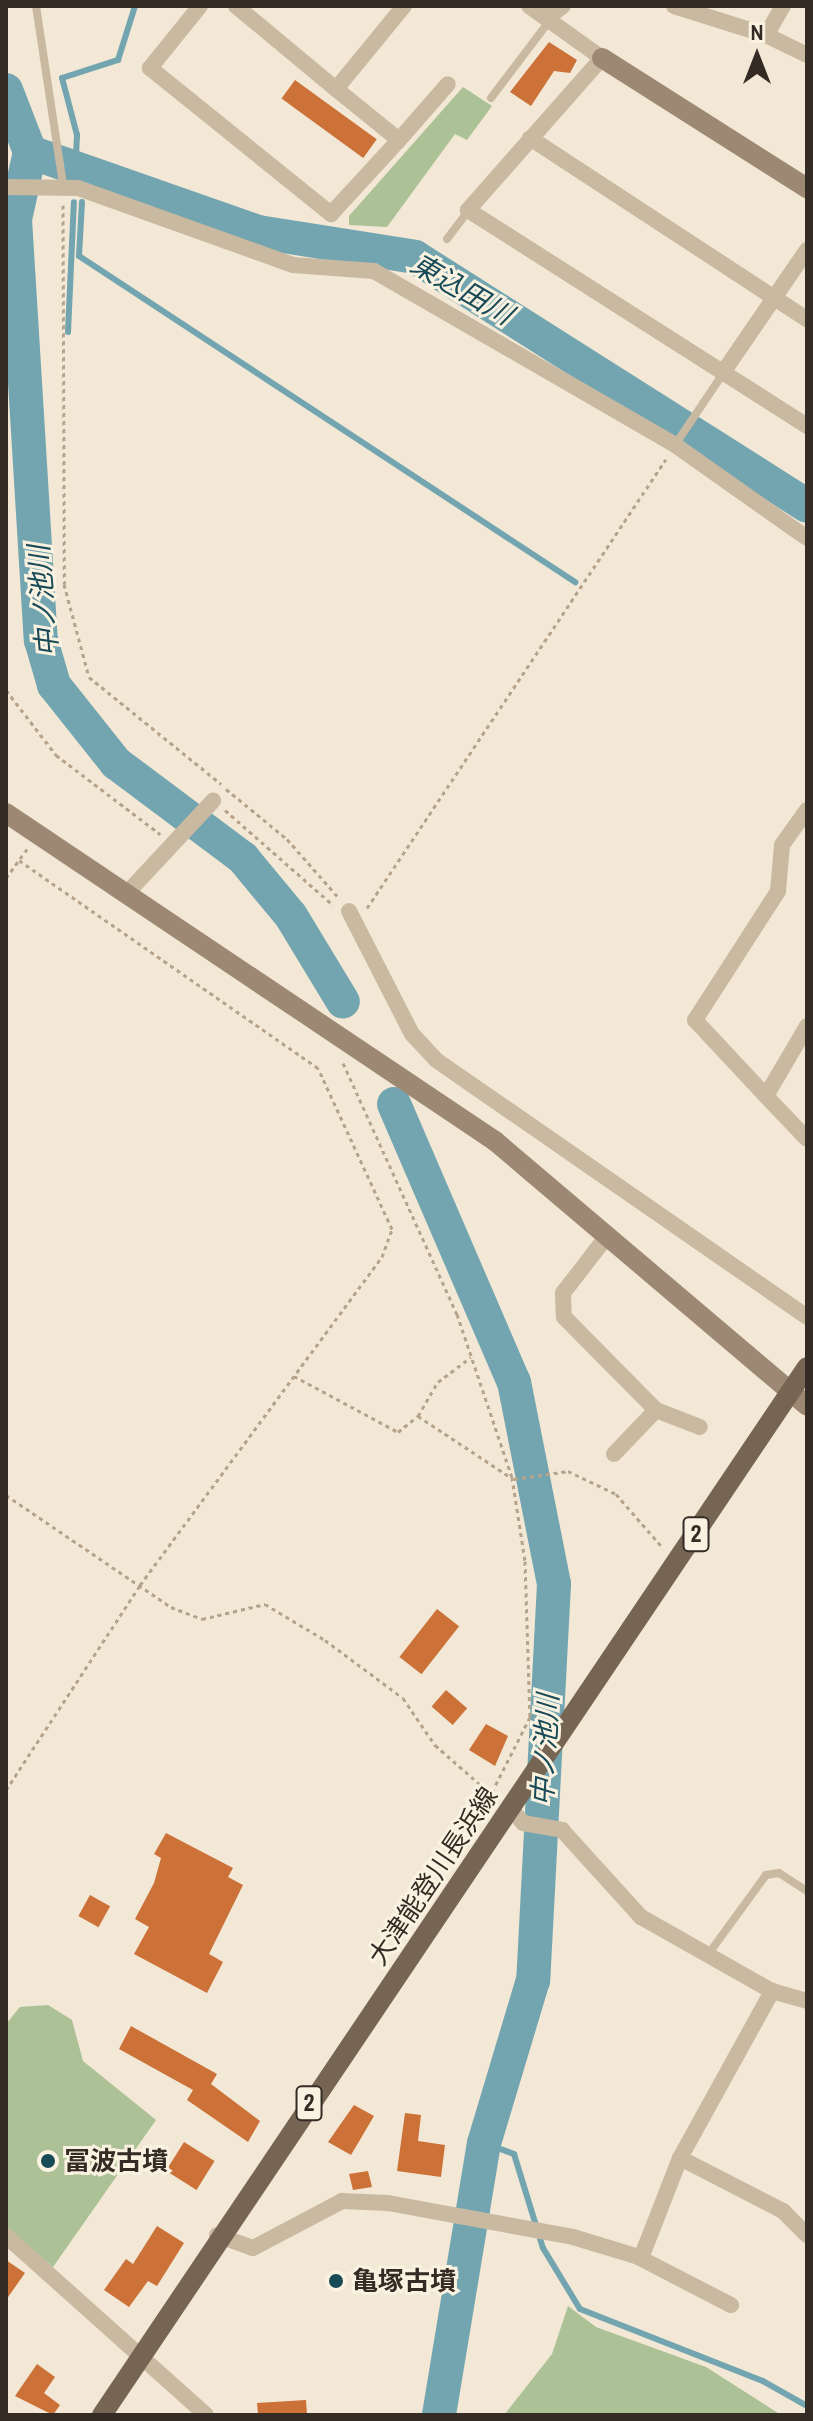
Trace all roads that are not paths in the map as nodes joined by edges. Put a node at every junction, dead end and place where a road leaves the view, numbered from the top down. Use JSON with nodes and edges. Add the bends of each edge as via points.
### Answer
{"nodes":[{"id":1,"x":36,"y":6,"type":"edge"},
{"id":2,"x":200,"y":6,"type":"edge"},
{"id":3,"x":236,"y":6,"type":"edge"},
{"id":4,"x":529,"y":6,"type":"edge"},
{"id":5,"x":563,"y":6,"type":"edge"},
{"id":6,"x":674,"y":6,"type":"edge"},
{"id":7,"x":783,"y":6,"type":"edge"},
{"id":8,"x":401,"y":7,"type":"edge"},
{"id":9,"x":548,"y":19,"type":"junction"},
{"id":10,"x":766,"y":35,"type":"junction"},
{"id":11,"x":807,"y":55,"type":"edge"},
{"id":12,"x":602,"y":58,"type":"junction"},
{"id":13,"x":448,"y":84,"type":"dead end"},
{"id":14,"x":336,"y":89,"type":"junction"},
{"id":15,"x":491,"y":98,"type":"dead end"},
{"id":16,"x":530,"y":138,"type":"junction"},
{"id":17,"x":399,"y":140,"type":"junction"},
{"id":18,"x":60,"y":180,"type":"junction"},
{"id":19,"x":6,"y":187,"type":"edge"},
{"id":20,"x":807,"y":188,"type":"edge"},
{"id":21,"x":468,"y":210,"type":"junction"},
{"id":22,"x":447,"y":239,"type":"dead end"},
{"id":23,"x":807,"y":250,"type":"edge"},
{"id":24,"x":777,"y":299,"type":"junction"},
{"id":25,"x":807,"y":319,"type":"edge"},
{"id":26,"x":724,"y":371,"type":"junction"},
{"id":27,"x":807,"y":426,"type":"edge"},
{"id":28,"x":676,"y":443,"type":"junction"},
{"id":29,"x":807,"y":538,"type":"edge"},
{"id":30,"x":213,"y":801,"type":"road end"},
{"id":31,"x":807,"y":810,"type":"edge"},
{"id":32,"x":6,"y":813,"type":"edge"},
{"id":33,"x":128,"y":892,"type":"junction"},
{"id":34,"x":349,"y":911,"type":"road end"},
{"id":35,"x":807,"y":1026,"type":"edge"},
{"id":36,"x":766,"y":1096,"type":"junction"},
{"id":37,"x":807,"y":1139,"type":"edge"},
{"id":38,"x":604,"y":1240,"type":"junction"},
{"id":39,"x":807,"y":1317,"type":"edge"},
{"id":40,"x":807,"y":1367,"type":"edge"},
{"id":41,"x":799,"y":1400,"type":"edge"},
{"id":42,"x":656,"y":1410,"type":"junction"},
{"id":43,"x":700,"y":1427,"type":"dead end"},
{"id":44,"x":614,"y":1454,"type":"dead end"},
{"id":45,"x":518,"y":1809,"type":"junction"},
{"id":46,"x":807,"y":1891,"type":"edge"},
{"id":47,"x":707,"y":1957,"type":"junction"},
{"id":48,"x":772,"y":1991,"type":"junction"},
{"id":49,"x":807,"y":2001,"type":"edge"},
{"id":50,"x":680,"y":2158,"type":"junction"},
{"id":51,"x":217,"y":2235,"type":"junction"},
{"id":52,"x":807,"y":2235,"type":"edge"},
{"id":53,"x":6,"y":2236,"type":"edge"},
{"id":54,"x":641,"y":2258,"type":"junction"},
{"id":55,"x":731,"y":2305,"type":"dead end"},
{"id":56,"x":143,"y":2353,"type":"junction"},
{"id":57,"x":102,"y":2415,"type":"edge"},
{"id":58,"x":206,"y":2415,"type":"edge"}],
"edges":[{"from":1,"to":18,"type":"lane","via":[[61,152]]},
{"from":2,"to":17,"type":"street","via":[[150,68],[331,214]]},
{"from":3,"to":14,"type":"street"},
{"from":4,"to":9,"type":"street"},
{"from":5,"to":9,"type":"street"},
{"from":6,"to":10,"type":"street"},
{"from":7,"to":10,"type":"street"},
{"from":8,"to":14,"type":"street"},
{"from":9,"to":12,"type":"street"},
{"from":9,"to":15,"type":"lane"},
{"from":10,"to":11,"type":"street"},
{"from":12,"to":16,"type":"street"},
{"from":12,"to":20,"type":"street"},
{"from":13,"to":17,"type":"street"},
{"from":14,"to":17,"type":"street"},
{"from":16,"to":21,"type":"street"},
{"from":16,"to":24,"type":"street"},
{"from":18,"to":19,"type":"street"},
{"from":18,"to":28,"type":"street","via":[[293,265],[374,271]]},
{"from":21,"to":22,"type":"lane"},
{"from":21,"to":26,"type":"street"},
{"from":23,"to":24,"type":"street"},
{"from":24,"to":25,"type":"street"},
{"from":24,"to":26,"type":"street"},
{"from":26,"to":27,"type":"street"},
{"from":26,"to":28,"type":"lane"},
{"from":28,"to":29,"type":"street"},
{"from":30,"to":33,"type":"street"},
{"from":31,"to":36,"type":"street","via":[[782,845],[778,891],[695,1020]]},
{"from":32,"to":33,"type":"street"},
{"from":33,"to":38,"type":"street","via":[[495,1141]]},
{"from":34,"to":39,"type":"street","via":[[412,1034],[436,1060]]},
{"from":35,"to":36,"type":"street"},
{"from":36,"to":37,"type":"street"},
{"from":38,"to":41,"type":"street"},
{"from":38,"to":42,"type":"street","via":[[563,1293],[564,1317]]},
{"from":40,"to":41,"type":"main road","name":"大津能登川長浜線","number":"2"},
{"from":41,"to":45,"type":"main road","name":"大津能登川長浜線","number":"2","via":[[583,1701]]},
{"from":42,"to":43,"type":"street"},
{"from":42,"to":44,"type":"street"},
{"from":45,"to":47,"type":"street","via":[[562,1830],[641,1917]]},
{"from":45,"to":51,"type":"main road","name":"大津能登川長浜線","number":"2"},
{"from":46,"to":47,"type":"lane","via":[[779,1873],[766,1875]]},
{"from":47,"to":48,"type":"street"},
{"from":48,"to":49,"type":"street"},
{"from":48,"to":50,"type":"street"},
{"from":50,"to":52,"type":"street","via":[[783,2211]]},
{"from":50,"to":54,"type":"street"},
{"from":51,"to":54,"type":"street","via":[[253,2248],[342,2201],[540,2233]]},
{"from":51,"to":56,"type":"main road","name":"大津能登川長浜線","number":"2"},
{"from":53,"to":56,"type":"street"},
{"from":54,"to":55,"type":"street"},
{"from":56,"to":57,"type":"main road","name":"大津能登川長浜線","number":"2"},
{"from":56,"to":58,"type":"street"}]}
